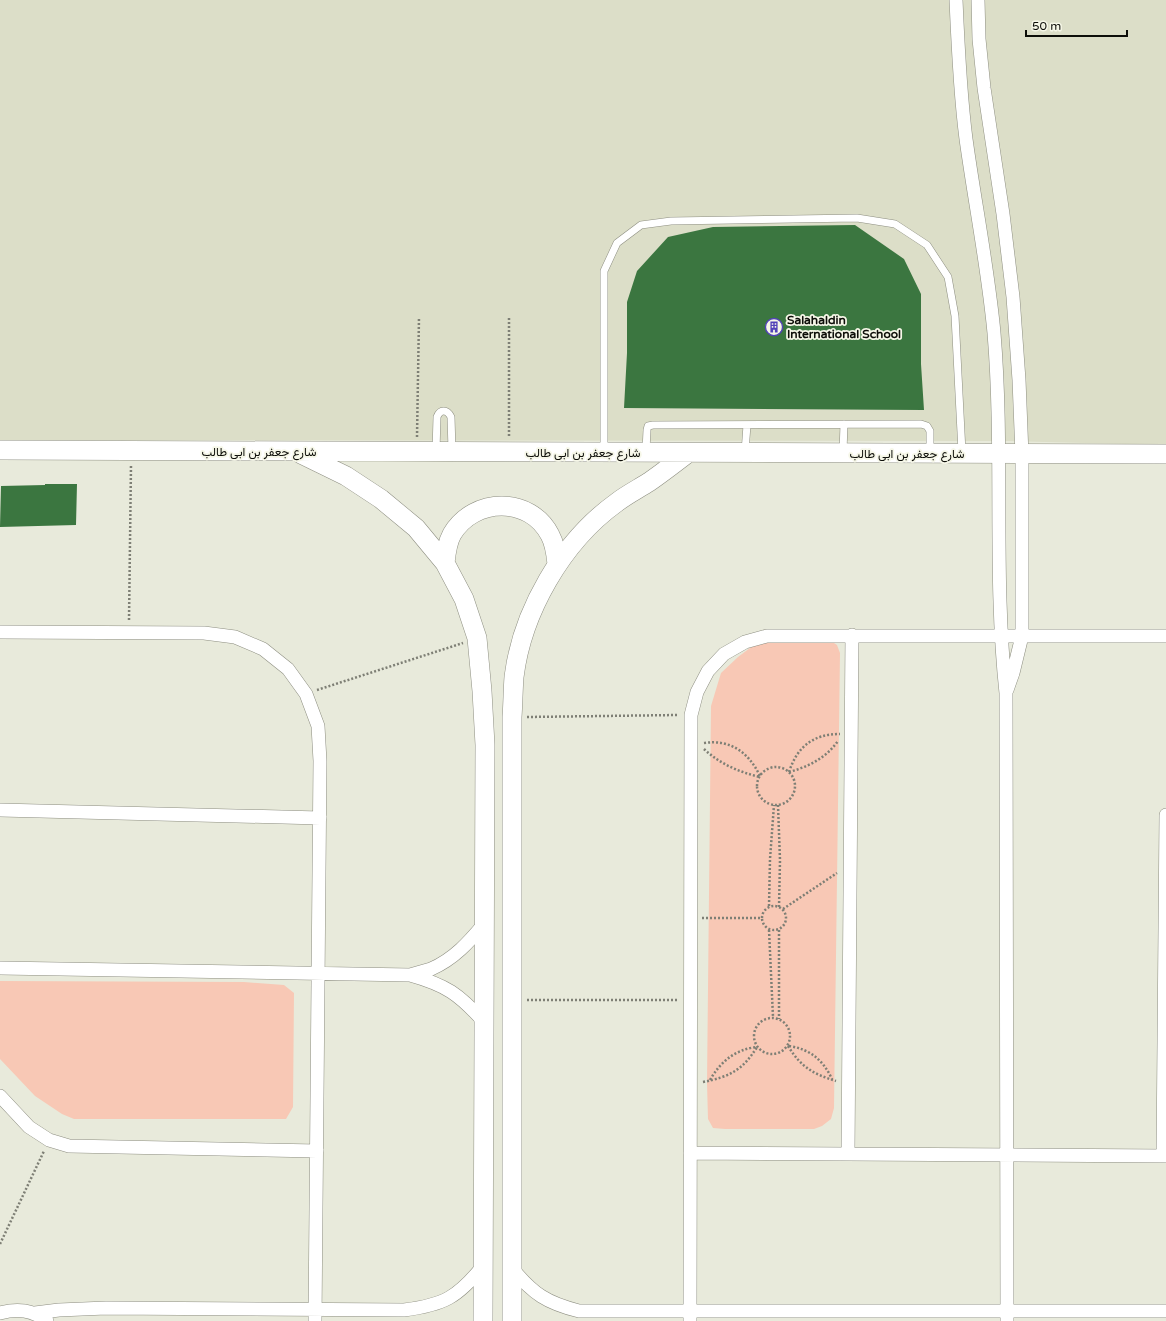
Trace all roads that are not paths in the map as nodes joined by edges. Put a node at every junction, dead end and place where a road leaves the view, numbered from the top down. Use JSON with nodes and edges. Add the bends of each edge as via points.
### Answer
{"nodes":[{"id":1,"x":956,"y":0,"type":"edge"},
{"id":2,"x":978,"y":0,"type":"edge"},
{"id":3,"x":844,"y":424,"type":"junction"},
{"id":4,"x":747,"y":425,"type":"junction"},
{"id":5,"x":0,"y":450,"type":"edge"},
{"id":6,"x":298,"y":452,"type":"junction"},
{"id":7,"x":444,"y":453,"type":"junction"},
{"id":8,"x":604,"y":453,"type":"junction"},
{"id":9,"x":646,"y":453,"type":"junction"},
{"id":10,"x":688,"y":453,"type":"junction"},
{"id":11,"x":745,"y":454,"type":"junction"},
{"id":12,"x":843,"y":454,"type":"junction"},
{"id":13,"x":930,"y":454,"type":"junction"},
{"id":14,"x":963,"y":454,"type":"junction"},
{"id":15,"x":999,"y":454,"type":"junction"},
{"id":16,"x":1022,"y":454,"type":"junction"},
{"id":17,"x":1166,"y":454,"type":"edge"},
{"id":18,"x":445,"y":563,"type":"junction"},
{"id":19,"x":558,"y":564,"type":"junction"},
{"id":20,"x":0,"y":632,"type":"edge"},
{"id":21,"x":852,"y":635,"type":"junction"},
{"id":22,"x":1000,"y":636,"type":"junction"},
{"id":23,"x":1022,"y":636,"type":"junction"},
{"id":24,"x":1166,"y":636,"type":"edge"},
{"id":25,"x":1006,"y":693,"type":"junction"},
{"id":26,"x":485,"y":745,"type":"junction"},
{"id":27,"x":512,"y":745,"type":"junction"},
{"id":28,"x":0,"y":810,"type":"edge"},
{"id":29,"x":1166,"y":815,"type":"edge"},
{"id":30,"x":320,"y":818,"type":"junction"},
{"id":31,"x":484,"y":924,"type":"junction"},
{"id":32,"x":1165,"y":943,"type":"edge"},
{"id":33,"x":0,"y":968,"type":"edge"},
{"id":34,"x":318,"y":973,"type":"junction"},
{"id":35,"x":410,"y":975,"type":"junction"},
{"id":36,"x":484,"y":1022,"type":"junction"},
{"id":37,"x":0,"y":1096,"type":"edge"},
{"id":38,"x":317,"y":1151,"type":"junction"},
{"id":39,"x":690,"y":1153,"type":"junction"},
{"id":40,"x":848,"y":1154,"type":"junction"},
{"id":41,"x":1007,"y":1155,"type":"junction"},
{"id":42,"x":1164,"y":1156,"type":"edge"},
{"id":43,"x":483,"y":1266,"type":"junction"},
{"id":44,"x":512,"y":1268,"type":"junction"},
{"id":45,"x":3,"y":1310,"type":"edge"},
{"id":46,"x":1166,"y":1311,"type":"edge"},
{"id":47,"x":36,"y":1313,"type":"junction"},
{"id":48,"x":315,"y":1315,"type":"edge"},
{"id":49,"x":690,"y":1316,"type":"edge"},
{"id":50,"x":1007,"y":1316,"type":"edge"},
{"id":51,"x":47,"y":1321,"type":"edge"},
{"id":52,"x":483,"y":1321,"type":"edge"},
{"id":53,"x":512,"y":1321,"type":"edge"}],
"edges":[{"from":1,"to":15,"type":"street","via":[[966,139],[987,269],[994,334]]},
{"from":2,"to":16,"type":"street","via":[[984,88],[1013,297]]},
{"from":3,"to":4,"type":"lane"},
{"from":3,"to":12,"type":"lane"},
{"from":3,"to":13,"type":"lane","via":[[922,424],[930,431]]},
{"from":4,"to":9,"type":"lane","via":[[648,426]]},
{"from":4,"to":11,"type":"lane"},
{"from":5,"to":6,"type":"street","name":"شارع جعفر بن ابى طالب"},
{"from":6,"to":7,"type":"street","name":"شارع جعفر بن ابى طالب"},
{"from":6,"to":18,"type":"street","via":[[346,476],[381,499],[416,528]]},
{"from":7,"to":7,"type":"lane","via":[[451,417],[446,411],[442,411],[437,417]]},
{"from":7,"to":8,"type":"street","name":"شارع جعفر بن ابى طالب"},
{"from":8,"to":9,"type":"street","name":"شارع جعفر بن ابى طالب"},
{"from":8,"to":14,"type":"lane","via":[[604,271],[617,243],[641,225],[671,221],[857,218],[895,224],[927,245],[948,277],[954,316]]},
{"from":9,"to":10,"type":"street","name":"شارع جعفر بن ابى طالب"},
{"from":10,"to":11,"type":"street","name":"شارع جعفر بن ابى طالب"},
{"from":10,"to":19,"type":"street","via":[[615,504],[584,532]]},
{"from":11,"to":12,"type":"street","name":"شارع جعفر بن ابى طالب"},
{"from":12,"to":13,"type":"street","name":"شارع جعفر بن ابى طالب"},
{"from":13,"to":14,"type":"street","name":"شارع جعفر بن ابى طالب"},
{"from":14,"to":15,"type":"street","name":"شارع جعفر بن ابى طالب"},
{"from":15,"to":16,"type":"street","name":"شارع جعفر بن ابى طالب"},
{"from":15,"to":22,"type":"street"},
{"from":16,"to":17,"type":"street","name":"شارع جعفر بن ابى طالب"},
{"from":16,"to":23,"type":"street"},
{"from":18,"to":19,"type":"street","via":[[452,534],[461,522],[472,513],[486,507],[501,505],[516,507],[530,513],[541,523],[550,535]]},
{"from":18,"to":26,"type":"street","via":[[464,599],[477,638]]},
{"from":19,"to":27,"type":"street","via":[[538,599],[523,637],[514,676]]},
{"from":20,"to":30,"type":"street","via":[[204,633],[235,637],[263,650],[288,669],[306,694],[318,726]]},
{"from":21,"to":22,"type":"street"},
{"from":21,"to":39,"type":"street","via":[[767,636],[745,642],[724,654],[708,671],[697,692],[691,715],[694,741],[690,918]]},
{"from":21,"to":40,"type":"street"},
{"from":22,"to":23,"type":"street"},
{"from":22,"to":25,"type":"street"},
{"from":23,"to":24,"type":"street"},
{"from":23,"to":25,"type":"street"},
{"from":25,"to":41,"type":"street"},
{"from":26,"to":27,"type":"street"},
{"from":26,"to":31,"type":"street"},
{"from":27,"to":44,"type":"street"},
{"from":28,"to":30,"type":"street"},
{"from":29,"to":32,"type":"street"},
{"from":30,"to":34,"type":"street"},
{"from":31,"to":35,"type":"street","via":[[468,944],[451,958]]},
{"from":31,"to":36,"type":"street"},
{"from":32,"to":42,"type":"street"},
{"from":33,"to":34,"type":"street"},
{"from":34,"to":35,"type":"street"},
{"from":34,"to":38,"type":"street"},
{"from":35,"to":36,"type":"street","via":[[430,980],[450,990],[467,1003]]},
{"from":36,"to":43,"type":"street"},
{"from":37,"to":38,"type":"street","via":[[29,1127],[49,1140],[69,1146]]},
{"from":38,"to":48,"type":"street"},
{"from":39,"to":40,"type":"street"},
{"from":39,"to":49,"type":"street"},
{"from":40,"to":41,"type":"street"},
{"from":41,"to":42,"type":"street"},
{"from":41,"to":50,"type":"street"},
{"from":43,"to":48,"type":"street","via":[[468,1284],[450,1298],[428,1307]]},
{"from":43,"to":52,"type":"street"},
{"from":44,"to":49,"type":"street","via":[[525,1284],[541,1297],[559,1306],[579,1311]]},
{"from":44,"to":53,"type":"street"},
{"from":45,"to":47,"type":"street"},
{"from":46,"to":50,"type":"street"},
{"from":47,"to":48,"type":"street","via":[[106,1308]]},
{"from":47,"to":51,"type":"street"},
{"from":49,"to":50,"type":"street"}]}
